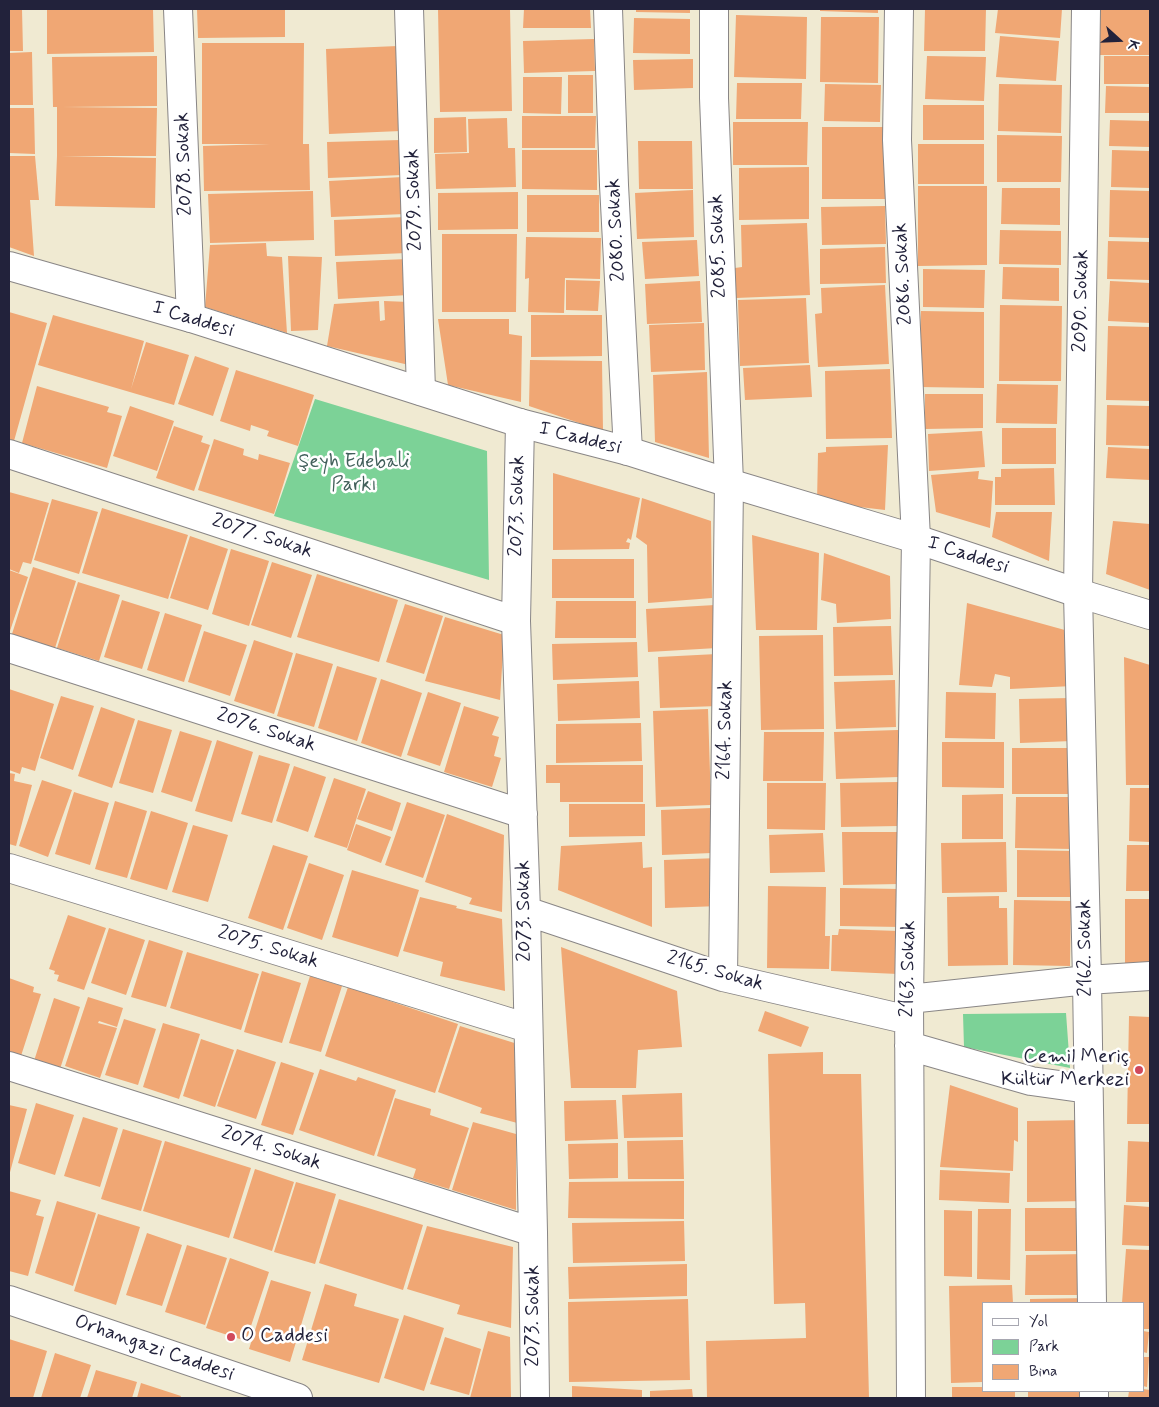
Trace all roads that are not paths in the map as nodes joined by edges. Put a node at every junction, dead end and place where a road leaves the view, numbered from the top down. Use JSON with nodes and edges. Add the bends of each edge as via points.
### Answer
{"nodes":[{"id":1,"x":178,"y":9,"type":"edge"},
{"id":2,"x":409,"y":9,"type":"edge"},
{"id":3,"x":608,"y":9,"type":"edge"},
{"id":4,"x":714,"y":9,"type":"edge"},
{"id":5,"x":899,"y":9,"type":"edge"},
{"id":6,"x":1086,"y":9,"type":"edge"},
{"id":7,"x":9,"y":266,"type":"edge"},
{"id":8,"x":191,"y":318,"type":"junction"},
{"id":9,"x":421,"y":391,"type":"junction"},
{"id":10,"x":520,"y":423,"type":"junction"},
{"id":11,"x":628,"y":451,"type":"junction"},
{"id":12,"x":9,"y":454,"type":"edge"},
{"id":13,"x":729,"y":483,"type":"junction"},
{"id":14,"x":916,"y":539,"type":"junction"},
{"id":15,"x":1078,"y":593,"type":"junction"},
{"id":16,"x":1150,"y":615,"type":"edge"},
{"id":17,"x":516,"y":621,"type":"junction"},
{"id":18,"x":9,"y":648,"type":"edge"},
{"id":19,"x":523,"y":814,"type":"junction"},
{"id":20,"x":9,"y":868,"type":"edge"},
{"id":21,"x":526,"y":911,"type":"junction"},
{"id":22,"x":1150,"y":976,"type":"edge"},
{"id":23,"x":723,"y":977,"type":"junction"},
{"id":24,"x":1087,"y":980,"type":"junction"},
{"id":25,"x":909,"y":1021,"type":"junction"},
{"id":26,"x":528,"y":1028,"type":"junction"},
{"id":27,"x":9,"y":1066,"type":"edge"},
{"id":28,"x":1088,"y":1089,"type":"junction"},
{"id":29,"x":533,"y":1232,"type":"junction"},
{"id":30,"x":9,"y":1300,"type":"edge"},
{"id":31,"x":1092,"y":1302,"type":"edge"},
{"id":32,"x":298,"y":1398,"type":"edge"},
{"id":33,"x":535,"y":1398,"type":"edge"},
{"id":34,"x":911,"y":1398,"type":"edge"}],
"edges":[{"from":1,"to":8,"type":"street","name":"2078. Sokak"},
{"from":2,"to":9,"type":"street","name":"2079. Sokak"},
{"from":3,"to":11,"type":"street","name":"2080. Sokak"},
{"from":4,"to":13,"type":"street","name":"2085. Sokak","via":[[714,98]]},
{"from":5,"to":14,"type":"street","name":"2086. Sokak","via":[[898,140]]},
{"from":6,"to":15,"type":"street","name":"2090. Sokak"},
{"from":7,"to":8,"type":"street","name":"I Caddesi"},
{"from":8,"to":9,"type":"street","name":"I Caddesi"},
{"from":9,"to":10,"type":"street","name":"I Caddesi"},
{"from":10,"to":11,"type":"street","name":"I Caddesi"},
{"from":10,"to":17,"type":"street","name":"2073. Sokak"},
{"from":11,"to":13,"type":"street","name":"I Caddesi"},
{"from":12,"to":17,"type":"street","name":"2077. Sokak"},
{"from":13,"to":14,"type":"street","name":"I Caddesi"},
{"from":13,"to":23,"type":"street","name":"2164. Sokak"},
{"from":14,"to":15,"type":"street","name":"I Caddesi"},
{"from":14,"to":25,"type":"street","name":"2163. Sokak"},
{"from":15,"to":16,"type":"street","name":"I Caddesi"},
{"from":15,"to":24,"type":"street","name":"2162. Sokak"},
{"from":17,"to":19,"type":"street","name":"2073. Sokak"},
{"from":18,"to":19,"type":"street","name":"2076. Sokak"},
{"from":19,"to":21,"type":"street","name":"2073. Sokak"},
{"from":20,"to":26,"type":"street","name":"2075. Sokak"},
{"from":21,"to":23,"type":"street","name":"2165. Sokak"},
{"from":21,"to":26,"type":"street","name":"2073. Sokak"},
{"from":22,"to":24,"type":"street","name":"2165. Sokak"},
{"from":23,"to":25,"type":"street","name":"2165. Sokak"},
{"from":24,"to":25,"type":"street","name":"2165. Sokak"},
{"from":24,"to":28,"type":"street","name":"2162. Sokak"},
{"from":25,"to":28,"type":"street","via":[[1031,1082]]},
{"from":25,"to":34,"type":"street","name":"2163. Sokak"},
{"from":26,"to":29,"type":"street","name":"2073. Sokak"},
{"from":27,"to":29,"type":"street","name":"2074. Sokak"},
{"from":28,"to":31,"type":"street","name":"2162. Sokak"},
{"from":29,"to":33,"type":"street","name":"2073. Sokak"},
{"from":30,"to":32,"type":"street","name":"Orhangazi Caddesi"}]}
